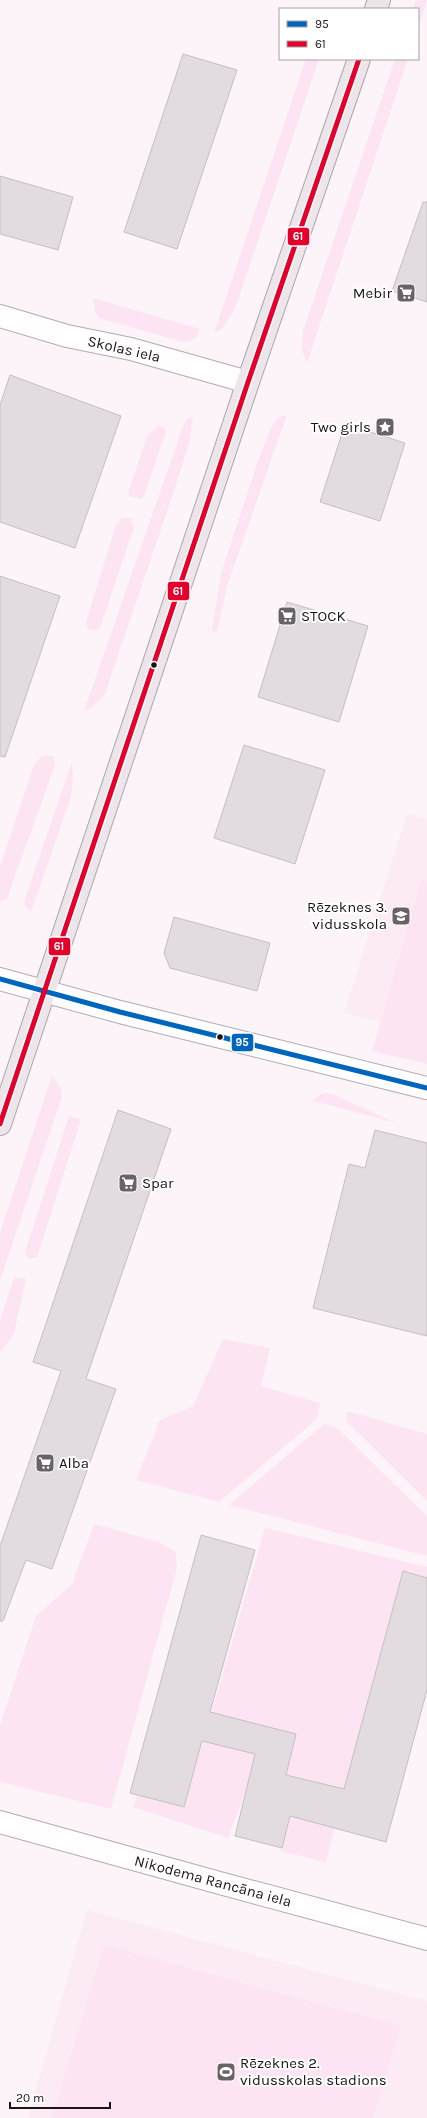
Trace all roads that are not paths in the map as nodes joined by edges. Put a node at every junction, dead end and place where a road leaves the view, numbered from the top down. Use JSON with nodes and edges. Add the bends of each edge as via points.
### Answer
{"nodes":[{"id":1,"x":359,"y":60,"type":"edge"},
{"id":2,"x":0,"y":316,"type":"edge"},
{"id":3,"x":248,"y":382,"type":"junction"},
{"id":4,"x":0,"y":979,"type":"edge"},
{"id":5,"x":44,"y":990,"type":"junction"},
{"id":6,"x":427,"y":1088,"type":"edge"},
{"id":7,"x":0,"y":1124,"type":"edge"},
{"id":8,"x":0,"y":1822,"type":"edge"},
{"id":9,"x":427,"y":1939,"type":"edge"}],
"edges":[{"from":1,"to":3,"type":"main road"},
{"from":2,"to":3,"type":"street","name":"Skolas iela","via":[[67,336],[131,349]]},
{"from":3,"to":5,"type":"main road"},
{"from":4,"to":5,"type":"street"},
{"from":5,"to":6,"type":"street","via":[[120,1012]]},
{"from":5,"to":7,"type":"main road"},
{"from":8,"to":9,"type":"street","name":"Nikodema Rancāna iela"}]}
